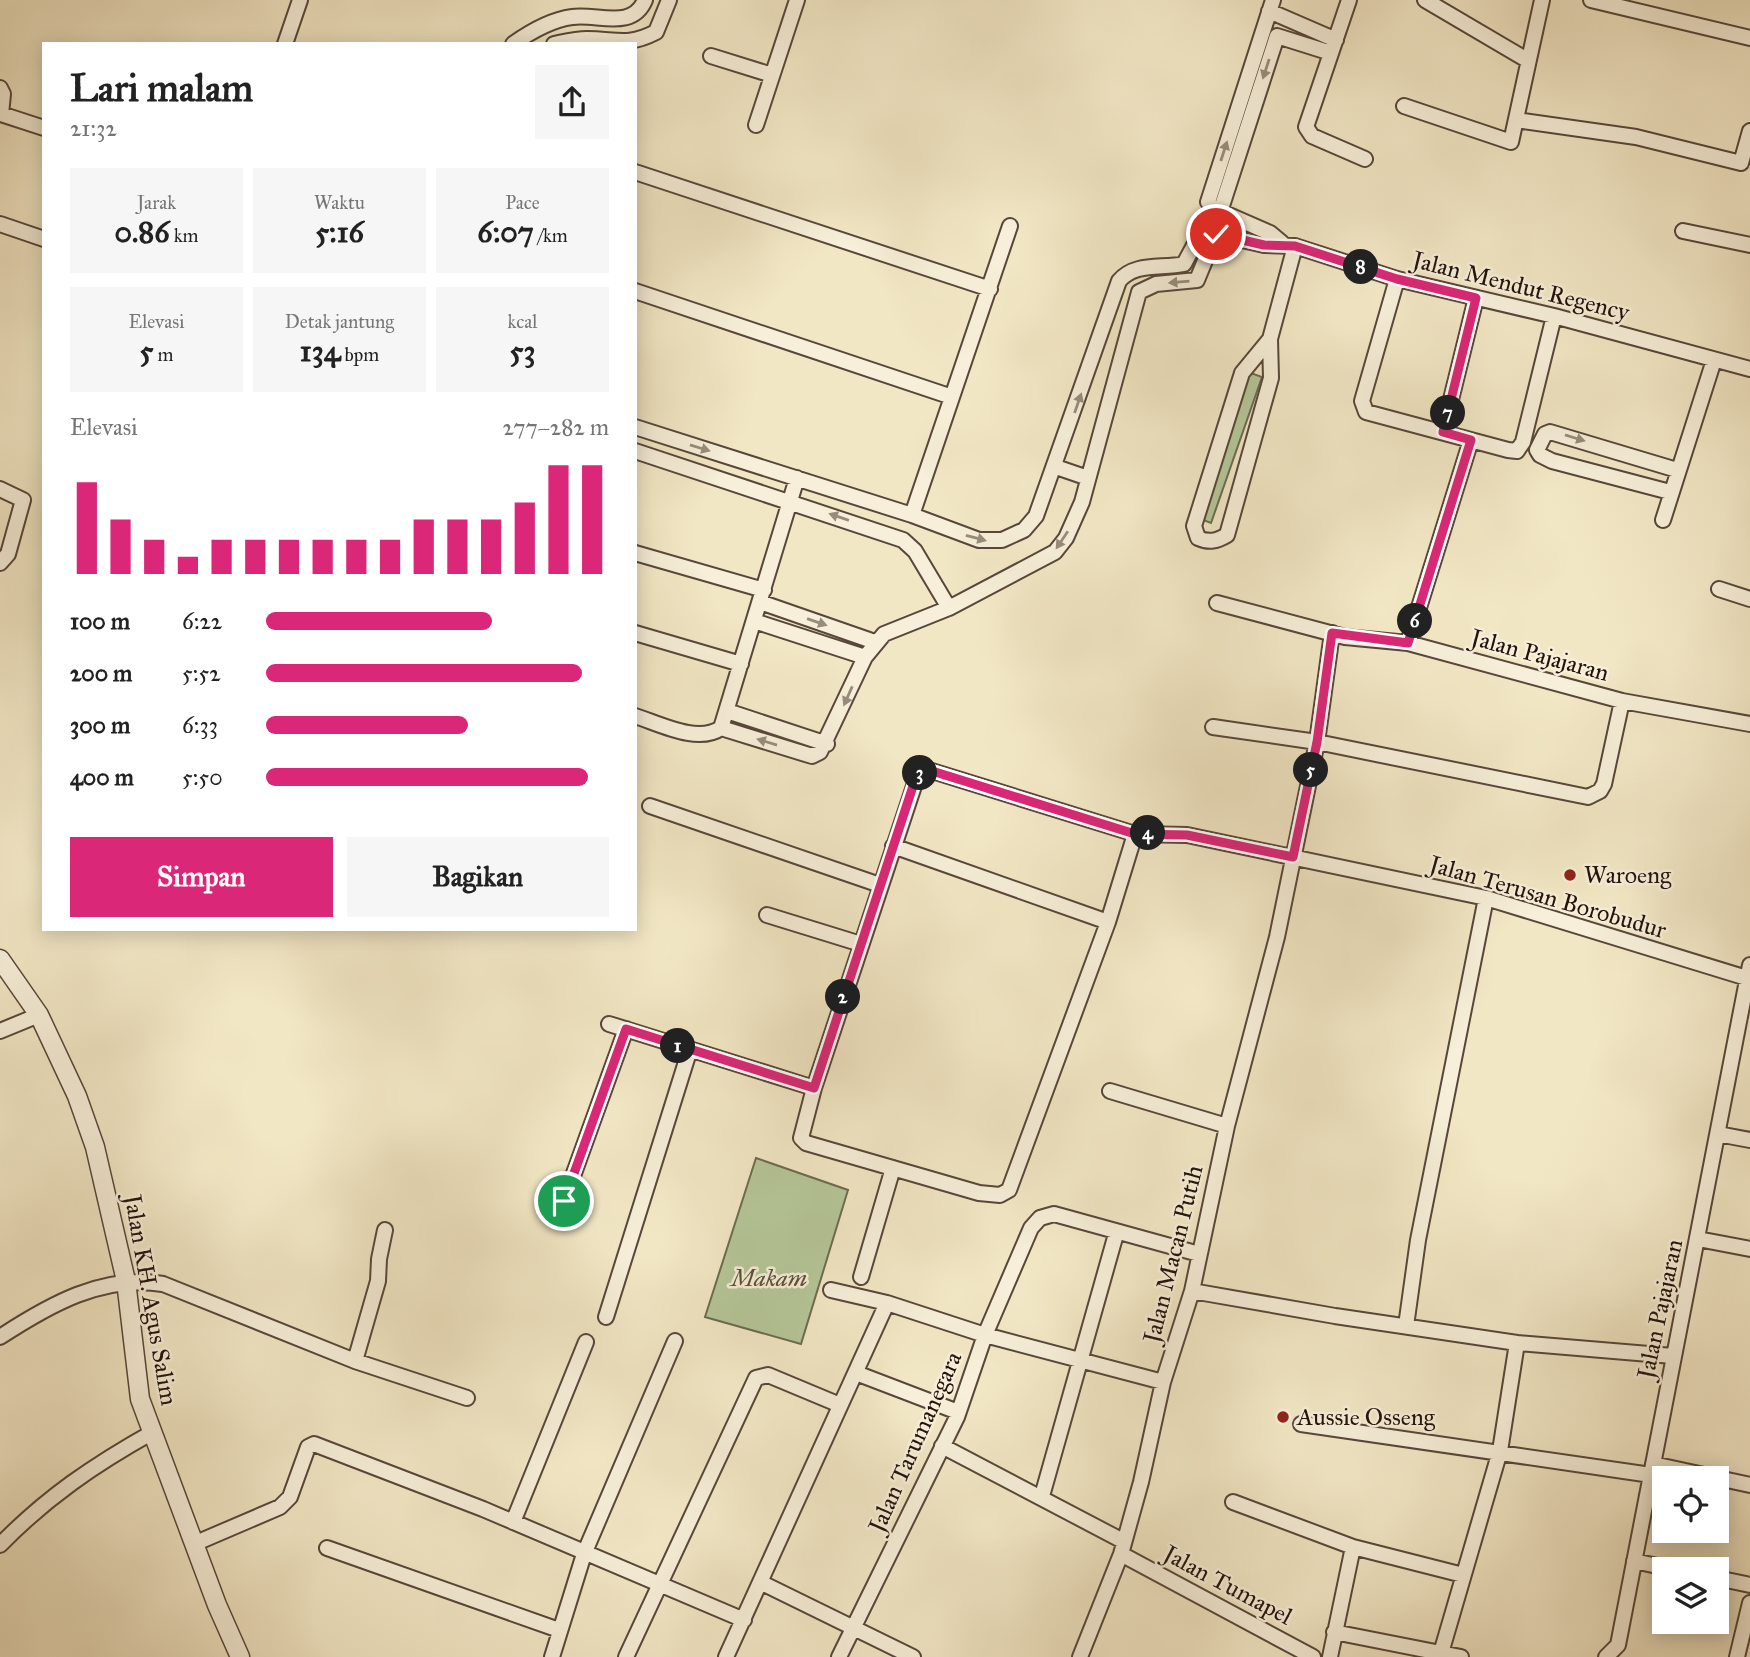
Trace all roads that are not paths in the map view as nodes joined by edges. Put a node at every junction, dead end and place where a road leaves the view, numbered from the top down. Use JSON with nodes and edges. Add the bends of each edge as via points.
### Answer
{"nodes":[{"id":1,"x":300,"y":0,"type":"edge"},
{"id":2,"x":645,"y":0,"type":"edge"},
{"id":3,"x":669,"y":0,"type":"edge"},
{"id":4,"x":797,"y":0,"type":"edge"},
{"id":5,"x":1349,"y":0,"type":"edge"},
{"id":6,"x":1425,"y":0,"type":"edge"},
{"id":7,"x":1542,"y":0,"type":"edge"},
{"id":8,"x":1591,"y":0,"type":"edge"},
{"id":9,"x":1443,"y":5,"type":"edge"},
{"id":10,"x":1271,"y":6,"type":"edge"},
{"id":11,"x":1284,"y":17,"type":"junction"},
{"id":12,"x":1277,"y":36,"type":"junction"},
{"id":13,"x":1750,"y":38,"type":"edge"},
{"id":14,"x":286,"y":42,"type":"edge"},
{"id":15,"x":516,"y":42,"type":"edge"},
{"id":16,"x":567,"y":42,"type":"edge"},
{"id":17,"x":604,"y":42,"type":"edge"},
{"id":18,"x":627,"y":42,"type":"edge"},
{"id":19,"x":1334,"y":46,"type":"junction"},
{"id":20,"x":711,"y":56,"type":"dead end"},
{"id":21,"x":1527,"y":60,"type":"junction"},
{"id":22,"x":772,"y":75,"type":"junction"},
{"id":23,"x":0,"y":88,"type":"edge"},
{"id":24,"x":1404,"y":106,"type":"dead end"},
{"id":25,"x":0,"y":115,"type":"edge"},
{"id":26,"x":1516,"y":120,"type":"junction"},
{"id":27,"x":756,"y":125,"type":"dead end"},
{"id":28,"x":42,"y":127,"type":"edge"},
{"id":29,"x":1750,"y":131,"type":"edge"},
{"id":30,"x":1365,"y":159,"type":"dead end"},
{"id":31,"x":637,"y":173,"type":"edge"},
{"id":32,"x":1220,"y":212,"type":"junction"},
{"id":33,"x":0,"y":224,"type":"edge"},
{"id":34,"x":1010,"y":226,"type":"dead end"},
{"id":35,"x":1683,"y":231,"type":"dead end"},
{"id":36,"x":1216,"y":234,"type":"junction"},
{"id":37,"x":42,"y":238,"type":"edge"},
{"id":38,"x":1289,"y":245,"type":"junction"},
{"id":39,"x":1750,"y":245,"type":"edge"},
{"id":40,"x":1397,"y":279,"type":"junction"},
{"id":41,"x":990,"y":289,"type":"junction"},
{"id":42,"x":637,"y":292,"type":"edge"},
{"id":43,"x":1476,"y":298,"type":"junction"},
{"id":44,"x":1554,"y":316,"type":"junction"},
{"id":45,"x":1270,"y":339,"type":"junction"},
{"id":46,"x":1714,"y":360,"type":"junction"},
{"id":47,"x":1750,"y":369,"type":"edge"},
{"id":48,"x":952,"y":397,"type":"junction"},
{"id":49,"x":637,"y":428,"type":"edge"},
{"id":50,"x":1443,"y":432,"type":"junction"},
{"id":51,"x":1471,"y":440,"type":"junction"},
{"id":52,"x":637,"y":452,"type":"edge"},
{"id":53,"x":1056,"y":467,"type":"junction"},
{"id":54,"x":1677,"y":470,"type":"junction"},
{"id":55,"x":797,"y":478,"type":"junction"},
{"id":56,"x":1088,"y":478,"type":"junction"},
{"id":57,"x":0,"y":489,"type":"edge"},
{"id":58,"x":1670,"y":492,"type":"junction"},
{"id":59,"x":791,"y":501,"type":"junction"},
{"id":60,"x":912,"y":515,"type":"junction"},
{"id":61,"x":1663,"y":520,"type":"dead end"},
{"id":62,"x":637,"y":554,"type":"edge"},
{"id":63,"x":0,"y":563,"type":"edge"},
{"id":64,"x":1719,"y":589,"type":"dead end"},
{"id":65,"x":762,"y":596,"type":"junction"},
{"id":66,"x":1750,"y":599,"type":"edge"},
{"id":67,"x":1217,"y":603,"type":"dead end"},
{"id":68,"x":949,"y":608,"type":"junction"},
{"id":69,"x":754,"y":621,"type":"junction"},
{"id":70,"x":1326,"y":632,"type":"junction"},
{"id":71,"x":637,"y":634,"type":"edge"},
{"id":72,"x":875,"y":642,"type":"junction"},
{"id":73,"x":1408,"y":643,"type":"junction"},
{"id":74,"x":865,"y":657,"type":"junction"},
{"id":75,"x":741,"y":664,"type":"junction"},
{"id":76,"x":1622,"y":701,"type":"junction"},
{"id":77,"x":727,"y":711,"type":"junction"},
{"id":78,"x":637,"y":717,"type":"edge"},
{"id":79,"x":1750,"y":724,"type":"edge"},
{"id":80,"x":1213,"y":727,"type":"dead end"},
{"id":81,"x":721,"y":728,"type":"junction"},
{"id":82,"x":1317,"y":742,"type":"junction"},
{"id":83,"x":827,"y":744,"type":"junction"},
{"id":84,"x":650,"y":806,"type":"dead end"},
{"id":85,"x":1135,"y":834,"type":"junction"},
{"id":86,"x":893,"y":846,"type":"junction"},
{"id":87,"x":1293,"y":857,"type":"junction"},
{"id":88,"x":880,"y":886,"type":"junction"},
{"id":89,"x":1486,"y":898,"type":"junction"},
{"id":90,"x":766,"y":915,"type":"dead end"},
{"id":91,"x":1108,"y":922,"type":"junction"},
{"id":92,"x":860,"y":944,"type":"junction"},
{"id":93,"x":0,"y":959,"type":"edge"},
{"id":94,"x":1749,"y":974,"type":"edge"},
{"id":95,"x":39,"y":1015,"type":"junction"},
{"id":96,"x":609,"y":1024,"type":"dead end"},
{"id":97,"x":626,"y":1029,"type":"junction"},
{"id":98,"x":0,"y":1031,"type":"edge"},
{"id":99,"x":690,"y":1049,"type":"junction"},
{"id":100,"x":814,"y":1088,"type":"junction"},
{"id":101,"x":1110,"y":1091,"type":"dead end"},
{"id":102,"x":1227,"y":1126,"type":"junction"},
{"id":103,"x":1718,"y":1135,"type":"junction"},
{"id":104,"x":1750,"y":1140,"type":"edge"},
{"id":105,"x":893,"y":1168,"type":"junction"},
{"id":106,"x":564,"y":1201,"type":"dead end"},
{"id":107,"x":385,"y":1230,"type":"dead end"},
{"id":108,"x":1116,"y":1234,"type":"junction"},
{"id":109,"x":1698,"y":1239,"type":"junction"},
{"id":110,"x":1750,"y":1249,"type":"edge"},
{"id":111,"x":1199,"y":1254,"type":"junction"},
{"id":112,"x":861,"y":1277,"type":"dead end"},
{"id":113,"x":126,"y":1281,"type":"junction"},
{"id":114,"x":831,"y":1290,"type":"dead end"},
{"id":115,"x":1192,"y":1291,"type":"junction"},
{"id":116,"x":887,"y":1303,"type":"junction"},
{"id":117,"x":606,"y":1317,"type":"dead end"},
{"id":118,"x":1406,"y":1326,"type":"junction"},
{"id":119,"x":985,"y":1335,"type":"junction"},
{"id":120,"x":0,"y":1337,"type":"edge"},
{"id":121,"x":675,"y":1341,"type":"dead end"},
{"id":122,"x":586,"y":1342,"type":"dead end"},
{"id":123,"x":1517,"y":1343,"type":"junction"},
{"id":124,"x":1673,"y":1356,"type":"junction"},
{"id":125,"x":1083,"y":1360,"type":"junction"},
{"id":126,"x":355,"y":1361,"type":"junction"},
{"id":127,"x":856,"y":1373,"type":"junction"},
{"id":128,"x":1163,"y":1382,"type":"junction"},
{"id":129,"x":467,"y":1398,"type":"dead end"},
{"id":130,"x":840,"y":1405,"type":"junction"},
{"id":131,"x":958,"y":1412,"type":"junction"},
{"id":132,"x":1301,"y":1424,"type":"dead end"},
{"id":133,"x":153,"y":1432,"type":"junction"},
{"id":134,"x":942,"y":1446,"type":"junction"},
{"id":135,"x":1500,"y":1451,"type":"junction"},
{"id":136,"x":1653,"y":1466,"type":"edge"},
{"id":137,"x":1652,"y":1469,"type":"joint"},
{"id":138,"x":1729,"y":1482,"type":"edge"},
{"id":139,"x":1750,"y":1485,"type":"edge"},
{"id":140,"x":1042,"y":1496,"type":"junction"},
{"id":141,"x":1233,"y":1502,"type":"dead end"},
{"id":142,"x":513,"y":1522,"type":"junction"},
{"id":143,"x":196,"y":1543,"type":"junction"},
{"id":144,"x":0,"y":1545,"type":"edge"},
{"id":145,"x":1353,"y":1546,"type":"junction"},
{"id":146,"x":1122,"y":1547,"type":"junction"},
{"id":147,"x":327,"y":1548,"type":"dead end"},
{"id":148,"x":584,"y":1554,"type":"junction"},
{"id":149,"x":1634,"y":1561,"type":"junction"},
{"id":150,"x":1652,"y":1565,"type":"edge"},
{"id":151,"x":1463,"y":1575,"type":"junction"},
{"id":152,"x":1729,"y":1581,"type":"edge"},
{"id":153,"x":760,"y":1582,"type":"junction"},
{"id":154,"x":658,"y":1585,"type":"junction"},
{"id":155,"x":1750,"y":1585,"type":"edge"},
{"id":156,"x":1750,"y":1603,"type":"edge"},
{"id":157,"x":744,"y":1620,"type":"junction"},
{"id":158,"x":855,"y":1627,"type":"junction"},
{"id":159,"x":559,"y":1630,"type":"junction"},
{"id":160,"x":1334,"y":1632,"type":"junction"},
{"id":161,"x":1441,"y":1653,"type":"junction"},
{"id":162,"x":240,"y":1657,"type":"edge"},
{"id":163,"x":552,"y":1657,"type":"edge"},
{"id":164,"x":626,"y":1657,"type":"edge"},
{"id":165,"x":726,"y":1657,"type":"edge"},
{"id":166,"x":839,"y":1657,"type":"edge"},
{"id":167,"x":913,"y":1657,"type":"edge"},
{"id":168,"x":1081,"y":1657,"type":"edge"},
{"id":169,"x":1313,"y":1657,"type":"edge"},
{"id":170,"x":1330,"y":1657,"type":"edge"},
{"id":171,"x":1461,"y":1657,"type":"edge"},
{"id":172,"x":1606,"y":1657,"type":"edge"},
{"id":173,"x":1737,"y":1657,"type":"edge"}],
"edges":[{"from":1,"to":14,"type":"street"},
{"from":2,"to":15,"type":"street","via":[[627,18],[572,16]]},
{"from":3,"to":18,"type":"street","via":[[656,32]]},
{"from":4,"to":22,"type":"street"},
{"from":5,"to":19,"type":"street"},
{"from":6,"to":9,"type":"street"},
{"from":7,"to":21,"type":"street"},
{"from":8,"to":13,"type":"street"},
{"from":9,"to":21,"type":"street"},
{"from":10,"to":11,"type":"street"},
{"from":32,"to":10,"type":"street","one_way":true,"via":[[1209,202]]},
{"from":11,"to":12,"type":"street"},
{"from":11,"to":19,"type":"street"},
{"from":12,"to":19,"type":"street"},
{"from":12,"to":32,"type":"street","one_way":true},
{"from":16,"to":17,"type":"street"},
{"from":19,"to":30,"type":"street","via":[[1306,127],[1312,136]]},
{"from":20,"to":22,"type":"street"},
{"from":21,"to":26,"type":"street"},
{"from":22,"to":27,"type":"street"},
{"from":23,"to":25,"type":"street"},
{"from":24,"to":26,"type":"street","via":[[1509,143]]},
{"from":25,"to":28,"type":"street"},
{"from":26,"to":29,"type":"street","via":[[1636,137],[1741,163]]},
{"from":31,"to":41,"type":"street"},
{"from":32,"to":38,"type":"street"},
{"from":33,"to":37,"type":"street"},
{"from":34,"to":41,"type":"street"},
{"from":35,"to":39,"type":"street"},
{"from":36,"to":38,"type":"street","via":[[1264,245]]},
{"from":53,"to":36,"type":"street","one_way":true,"via":[[1119,281],[1136,268],[1184,264],[1201,234]]},
{"from":36,"to":56,"type":"street","one_way":true,"via":[[1197,280],[1156,284],[1139,292]]},
{"from":38,"to":40,"type":"street","name":"Jalan Mendut Regency"},
{"from":38,"to":45,"type":"street"},
{"from":40,"to":43,"type":"street","name":"Jalan Mendut Regency"},
{"from":40,"to":50,"type":"street","via":[[1363,408]]},
{"from":41,"to":48,"type":"street"},
{"from":42,"to":48,"type":"street"},
{"from":43,"to":44,"type":"street","name":"Jalan Mendut Regency"},
{"from":43,"to":50,"type":"street"},
{"from":44,"to":46,"type":"street","name":"Jalan Mendut Regency"},
{"from":44,"to":51,"type":"street","via":[[1521,448],[1508,450]]},
{"from":45,"to":45,"type":"street","via":[[1271,378],[1227,535],[1206,541],[1198,538],[1194,527],[1242,373]]},
{"from":46,"to":47,"type":"street","name":"Jalan Mendut Regency"},
{"from":46,"to":54,"type":"street"},
{"from":48,"to":60,"type":"street"},
{"from":49,"to":55,"type":"street","one_way":true},
{"from":50,"to":51,"type":"street"},
{"from":51,"to":73,"type":"street"},
{"from":52,"to":59,"type":"street"},
{"from":53,"to":56,"type":"street"},
{"from":60,"to":53,"type":"street","one_way":true,"via":[[978,540],[1002,540],[1024,530],[1036,516]]},
{"from":54,"to":58,"type":"street"},
{"from":58,"to":54,"type":"street","one_way":true,"via":[[1552,461],[1537,450],[1550,432]]},
{"from":55,"to":59,"type":"street"},
{"from":55,"to":60,"type":"street"},
{"from":56,"to":68,"type":"street","one_way":true,"via":[[1077,514],[1055,552]]},
{"from":57,"to":63,"type":"street","via":[[23,500],[8,554]]},
{"from":58,"to":61,"type":"street"},
{"from":59,"to":65,"type":"street"},
{"from":68,"to":59,"type":"street","one_way":true,"via":[[915,551],[903,540]]},
{"from":62,"to":65,"type":"street"},
{"from":64,"to":66,"type":"street"},
{"from":65,"to":69,"type":"street"},
{"from":65,"to":72,"type":"street","one_way":true},
{"from":67,"to":70,"type":"street","name":"Jalan Pajajaran"},
{"from":68,"to":72,"type":"street","via":[[892,630]]},
{"from":69,"to":74,"type":"street"},
{"from":69,"to":75,"type":"street"},
{"from":70,"to":73,"type":"street","name":"Jalan Pajajaran"},
{"from":70,"to":82,"type":"street","name":"Jalan Macan Putih"},
{"from":71,"to":75,"type":"street"},
{"from":72,"to":74,"type":"street"},
{"from":73,"to":76,"type":"street","name":"Jalan Pajajaran"},
{"from":74,"to":83,"type":"street","one_way":true},
{"from":75,"to":77,"type":"street"},
{"from":76,"to":79,"type":"street","name":"Jalan Pajajaran"},
{"from":76,"to":82,"type":"street","via":[[1604,784],[1588,797]]},
{"from":77,"to":81,"type":"street"},
{"from":77,"to":83,"type":"street"},
{"from":78,"to":81,"type":"street","via":[[701,736]]},
{"from":80,"to":82,"type":"street"},
{"from":83,"to":81,"type":"street","one_way":true,"via":[[812,756]]},
{"from":82,"to":87,"type":"street","name":"Jalan Macan Putih"},
{"from":84,"to":88,"type":"street"},
{"from":85,"to":86,"type":"street","name":"Jalan Terusan Borobudur","via":[[932,771],[916,777]]},
{"from":85,"to":87,"type":"street","name":"Jalan Terusan Borobudur","via":[[1187,835]]},
{"from":85,"to":91,"type":"street"},
{"from":86,"to":88,"type":"street"},
{"from":86,"to":91,"type":"street"},
{"from":87,"to":89,"type":"street","name":"Jalan Terusan Borobudur"},
{"from":87,"to":102,"type":"street","name":"Jalan Macan Putih"},
{"from":88,"to":92,"type":"street"},
{"from":89,"to":94,"type":"street","name":"Jalan Terusan Borobudur"},
{"from":89,"to":118,"type":"street","via":[[1418,1240]]},
{"from":90,"to":92,"type":"street"},
{"from":91,"to":105,"type":"street","via":[[1009,1190],[992,1196]]},
{"from":92,"to":100,"type":"street"},
{"from":93,"to":95,"type":"street","name":"Jalan KH. Agus Salim"},
{"from":94,"to":103,"type":"street","name":"Jalan Pajajaran"},
{"from":95,"to":98,"type":"street"},
{"from":95,"to":113,"type":"street","name":"Jalan KH. Agus Salim","via":[[95,1147]]},
{"from":96,"to":97,"type":"street"},
{"from":97,"to":99,"type":"street"},
{"from":97,"to":106,"type":"street"},
{"from":99,"to":100,"type":"street"},
{"from":99,"to":117,"type":"street"},
{"from":100,"to":105,"type":"street","via":[[801,1138]]},
{"from":101,"to":102,"type":"street"},
{"from":102,"to":111,"type":"street","name":"Jalan Macan Putih"},
{"from":103,"to":104,"type":"street"},
{"from":103,"to":109,"type":"street","name":"Jalan Pajajaran"},
{"from":105,"to":112,"type":"street"},
{"from":107,"to":126,"type":"street","via":[[378,1281]]},
{"from":108,"to":111,"type":"street"},
{"from":108,"to":119,"type":"street","name":"Jalan Tarumanegara","via":[[1054,1214],[1040,1218],[1031,1228]]},
{"from":108,"to":125,"type":"street"},
{"from":109,"to":110,"type":"street"},
{"from":109,"to":124,"type":"street","name":"Jalan Pajajaran"},
{"from":111,"to":115,"type":"street","name":"Jalan Macan Putih"},
{"from":113,"to":120,"type":"street","via":[[50,1306]]},
{"from":113,"to":126,"type":"street","via":[[163,1284]]},
{"from":113,"to":133,"type":"street","name":"Jalan KH. Agus Salim","via":[[135,1370]]},
{"from":114,"to":116,"type":"street"},
{"from":115,"to":118,"type":"street"},
{"from":115,"to":128,"type":"street","name":"Jalan Macan Putih"},
{"from":116,"to":119,"type":"street"},
{"from":116,"to":127,"type":"street"},
{"from":118,"to":123,"type":"street"},
{"from":119,"to":125,"type":"street"},
{"from":119,"to":131,"type":"street","name":"Jalan Tarumanegara"},
{"from":121,"to":148,"type":"street"},
{"from":122,"to":142,"type":"street"},
{"from":123,"to":124,"type":"street"},
{"from":123,"to":135,"type":"street"},
{"from":124,"to":136,"type":"street","name":"Jalan Pajajaran"},
{"from":125,"to":128,"type":"street"},
{"from":125,"to":140,"type":"street"},
{"from":126,"to":129,"type":"street"},
{"from":127,"to":130,"type":"street"},
{"from":127,"to":131,"type":"street"},
{"from":128,"to":146,"type":"street","name":"Jalan Macan Putih"},
{"from":130,"to":153,"type":"street"},
{"from":130,"to":154,"type":"street","via":[[768,1375],[756,1378]]},
{"from":131,"to":134,"type":"street","name":"Jalan Tarumanegara"},
{"from":132,"to":135,"type":"street"},
{"from":133,"to":143,"type":"street","name":"Jalan KH. Agus Salim"},
{"from":133,"to":144,"type":"street","via":[[73,1479]]},
{"from":134,"to":140,"type":"street","name":"Jalan Tumapel"},
{"from":134,"to":158,"type":"street","name":"Jalan Tarumanegara"},
{"from":135,"to":137,"type":"street"},
{"from":135,"to":151,"type":"street"},
{"from":137,"to":149,"type":"street","name":"Jalan Pajajaran"},
{"from":138,"to":139,"type":"street"},
{"from":140,"to":146,"type":"street","name":"Jalan Tumapel"},
{"from":141,"to":145,"type":"street"},
{"from":142,"to":143,"type":"street","via":[[314,1444],[281,1507]]},
{"from":142,"to":148,"type":"street"},
{"from":143,"to":162,"type":"street","name":"Jalan KH. Agus Salim"},
{"from":145,"to":151,"type":"street"},
{"from":145,"to":160,"type":"street"},
{"from":146,"to":168,"type":"street","name":"Jalan Macan Putih"},
{"from":146,"to":169,"type":"street","name":"Jalan Tumapel"},
{"from":147,"to":159,"type":"street"},
{"from":148,"to":154,"type":"street"},
{"from":148,"to":159,"type":"street"},
{"from":149,"to":150,"type":"street"},
{"from":149,"to":172,"type":"street","name":"Jalan Pajajaran","via":[[1618,1645]]},
{"from":151,"to":161,"type":"street"},
{"from":152,"to":155,"type":"street"},
{"from":153,"to":157,"type":"street"},
{"from":153,"to":158,"type":"street"},
{"from":154,"to":157,"type":"street"},
{"from":154,"to":164,"type":"street"},
{"from":156,"to":173,"type":"street"},
{"from":157,"to":165,"type":"street"},
{"from":158,"to":166,"type":"street","name":"Jalan Tarumanegara"},
{"from":158,"to":167,"type":"street"},
{"from":159,"to":163,"type":"street"},
{"from":160,"to":161,"type":"street"},
{"from":160,"to":170,"type":"street"},
{"from":161,"to":171,"type":"street"}]}
